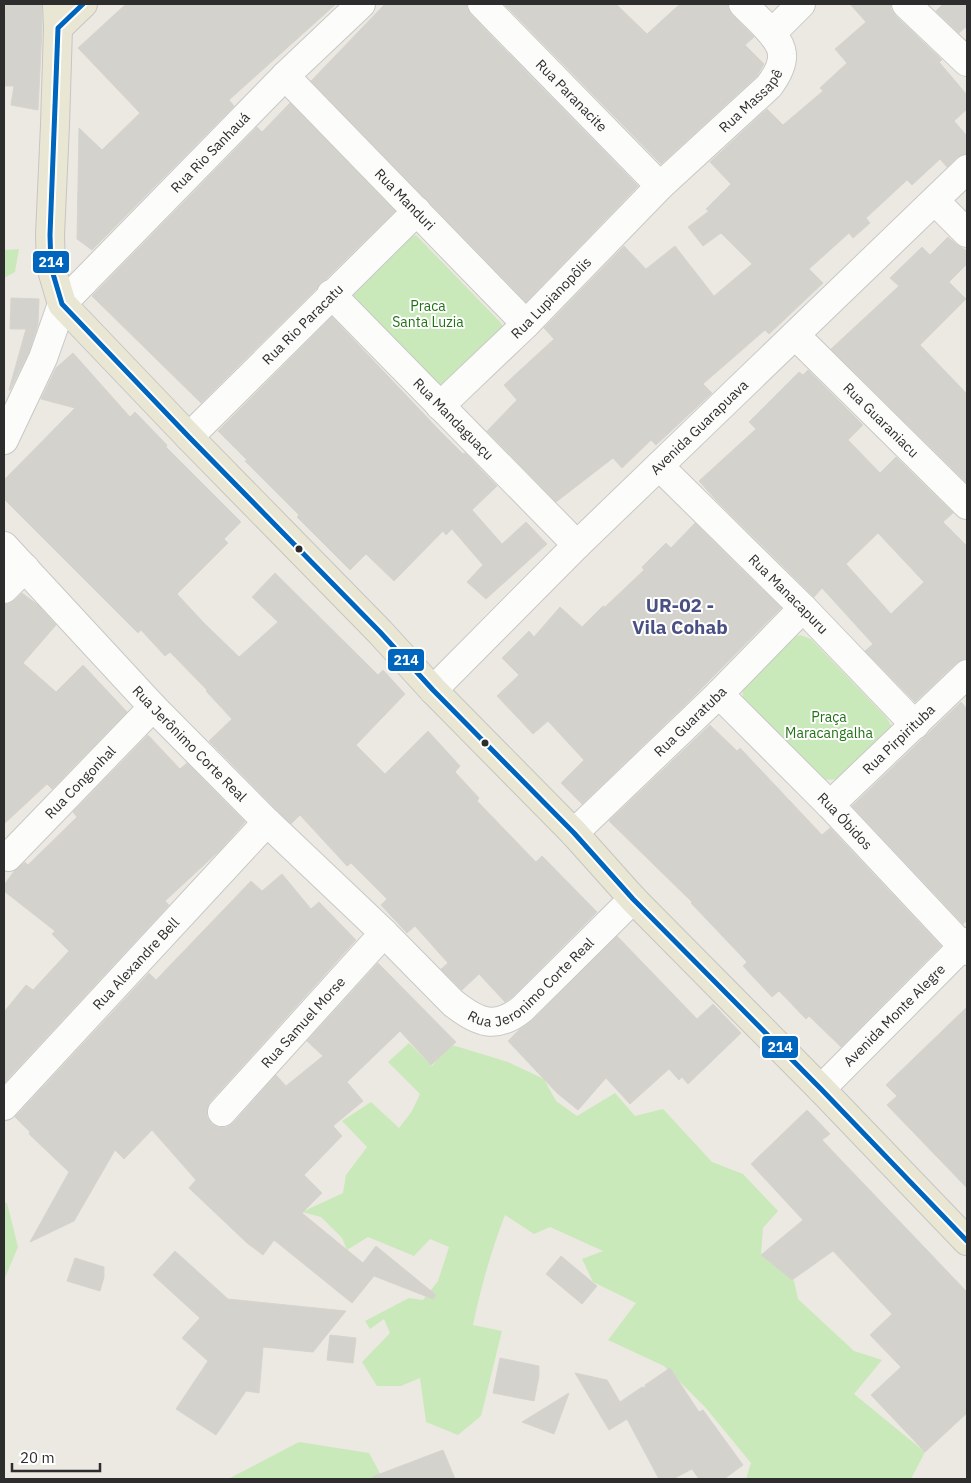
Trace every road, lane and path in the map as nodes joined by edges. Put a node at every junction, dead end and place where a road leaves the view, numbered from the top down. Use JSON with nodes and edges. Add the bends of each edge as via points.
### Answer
{"nodes":[{"id":1,"x":83,"y":4,"type":"edge"},
{"id":2,"x":361,"y":4,"type":"edge"},
{"id":3,"x":482,"y":4,"type":"edge"},
{"id":4,"x":743,"y":4,"type":"edge"},
{"id":5,"x":801,"y":4,"type":"edge"},
{"id":6,"x":906,"y":4,"type":"edge"},
{"id":7,"x":58,"y":16,"type":"edge"},
{"id":8,"x":772,"y":33,"type":"junction"},
{"id":9,"x":967,"y":62,"type":"edge"},
{"id":10,"x":285,"y":76,"type":"junction"},
{"id":11,"x":967,"y":169,"type":"edge"},
{"id":12,"x":660,"y":186,"type":"junction"},
{"id":13,"x":935,"y":201,"type":"junction"},
{"id":14,"x":416,"y":211,"type":"junction"},
{"id":15,"x":967,"y":233,"type":"edge"},
{"id":16,"x":331,"y":294,"type":"junction"},
{"id":17,"x":62,"y":304,"type":"junction"},
{"id":18,"x":526,"y":324,"type":"junction"},
{"id":19,"x":795,"y":335,"type":"junction"},
{"id":20,"x":440,"y":406,"type":"junction"},
{"id":21,"x":189,"y":437,"type":"junction"},
{"id":22,"x":4,"y":440,"type":"edge"},
{"id":23,"x":658,"y":466,"type":"junction"},
{"id":24,"x":967,"y":505,"type":"edge"},
{"id":25,"x":576,"y":545,"type":"junction"},
{"id":26,"x":4,"y":546,"type":"edge"},
{"id":27,"x":25,"y":568,"type":"junction"},
{"id":28,"x":4,"y":589,"type":"edge"},
{"id":29,"x":803,"y":608,"type":"junction"},
{"id":30,"x":967,"y":674,"type":"edge"},
{"id":31,"x":433,"y":690,"type":"junction"},
{"id":32,"x":719,"y":694,"type":"junction"},
{"id":33,"x":153,"y":707,"type":"junction"},
{"id":34,"x":915,"y":725,"type":"junction"},
{"id":35,"x":830,"y":805,"type":"junction"},
{"id":36,"x":267,"y":822,"type":"junction"},
{"id":37,"x":574,"y":833,"type":"junction"},
{"id":38,"x":8,"y":858,"type":"dead end"},
{"id":39,"x":634,"y":899,"type":"junction"},
{"id":40,"x":384,"y":933,"type":"junction"},
{"id":41,"x":966,"y":946,"type":"edge"},
{"id":42,"x":821,"y":1088,"type":"junction"},
{"id":43,"x":4,"y":1106,"type":"edge"},
{"id":44,"x":222,"y":1112,"type":"dead end"},
{"id":45,"x":967,"y":1241,"type":"edge"}],
"edges":[{"from":1,"to":7,"type":"main road"},
{"from":2,"to":10,"type":"street","name":"Rua Rio Sanhauá"},
{"from":3,"to":12,"type":"street","name":"Rua Paranacite"},
{"from":4,"to":8,"type":"street"},
{"from":5,"to":8,"type":"street"},
{"from":6,"to":9,"type":"street"},
{"from":7,"to":17,"type":"main road","via":[[50,235],[51,267]]},
{"from":8,"to":12,"type":"street","name":"Rua Massapê","via":[[782,57],[769,86]]},
{"from":10,"to":14,"type":"street","name":"Rua Manduri"},
{"from":10,"to":17,"type":"street","name":"Rua Rio Sanhauá"},
{"from":11,"to":13,"type":"street","name":"Avenida Guarapuava"},
{"from":12,"to":18,"type":"street","name":"Rua Lupianopôlis"},
{"from":13,"to":15,"type":"street"},
{"from":13,"to":19,"type":"street","name":"Avenida Guarapuava"},
{"from":14,"to":16,"type":"street","name":"Rua Rio Paracatu"},
{"from":14,"to":18,"type":"street","name":"Rua Manduri"},
{"from":16,"to":20,"type":"street","name":"Rua Mandaguaçu"},
{"from":16,"to":21,"type":"street","name":"Rua Rio Paracatu"},
{"from":17,"to":21,"type":"main road"},
{"from":17,"to":22,"type":"street","via":[[43,358]]},
{"from":18,"to":20,"type":"street","name":"Rua Lupianopôlis"},
{"from":19,"to":23,"type":"street","name":"Avenida Guarapuava"},
{"from":19,"to":24,"type":"street","name":"Rua Guaraniacu"},
{"from":20,"to":25,"type":"street","name":"Rua Mandaguaçu"},
{"from":21,"to":31,"type":"main road"},
{"from":23,"to":25,"type":"street","name":"Avenida Guarapuava"},
{"from":23,"to":29,"type":"street","name":"Rua Manacapuru"},
{"from":25,"to":31,"type":"street","name":"Avenida Guarapuava"},
{"from":26,"to":27,"type":"street","name":"Rua Jerônimo Corte Real"},
{"from":27,"to":28,"type":"street"},
{"from":27,"to":33,"type":"street","name":"Rua Jerônimo Corte Real"},
{"from":29,"to":32,"type":"street","name":"Rua Guaratuba"},
{"from":29,"to":34,"type":"street","name":"Rua Manacapuru"},
{"from":30,"to":34,"type":"street","name":"Rua Pirpirituba"},
{"from":31,"to":37,"type":"main road"},
{"from":32,"to":35,"type":"street","name":"Rua Óbidos"},
{"from":32,"to":37,"type":"street","name":"Rua Guaratuba"},
{"from":33,"to":36,"type":"street","name":"Rua Jerônimo Corte Real"},
{"from":33,"to":38,"type":"street","name":"Rua Congonhal"},
{"from":34,"to":35,"type":"street","name":"Rua Pirpirituba"},
{"from":35,"to":41,"type":"street","name":"Rua Óbidos"},
{"from":36,"to":40,"type":"street","name":"Rua Jerônimo Corte Real"},
{"from":36,"to":43,"type":"street","name":"Rua Alexandre Bell"},
{"from":37,"to":39,"type":"main road"},
{"from":39,"to":40,"type":"street","name":"Rua Jeronimo Corte Real","via":[[512,1018],[493,1023],[475,1018],[453,1003]]},
{"from":39,"to":42,"type":"main road"},
{"from":40,"to":44,"type":"street","name":"Rua Samuel Morse"},
{"from":41,"to":42,"type":"street","name":"Avenida Monte Alegre"},
{"from":42,"to":45,"type":"main road"}]}
